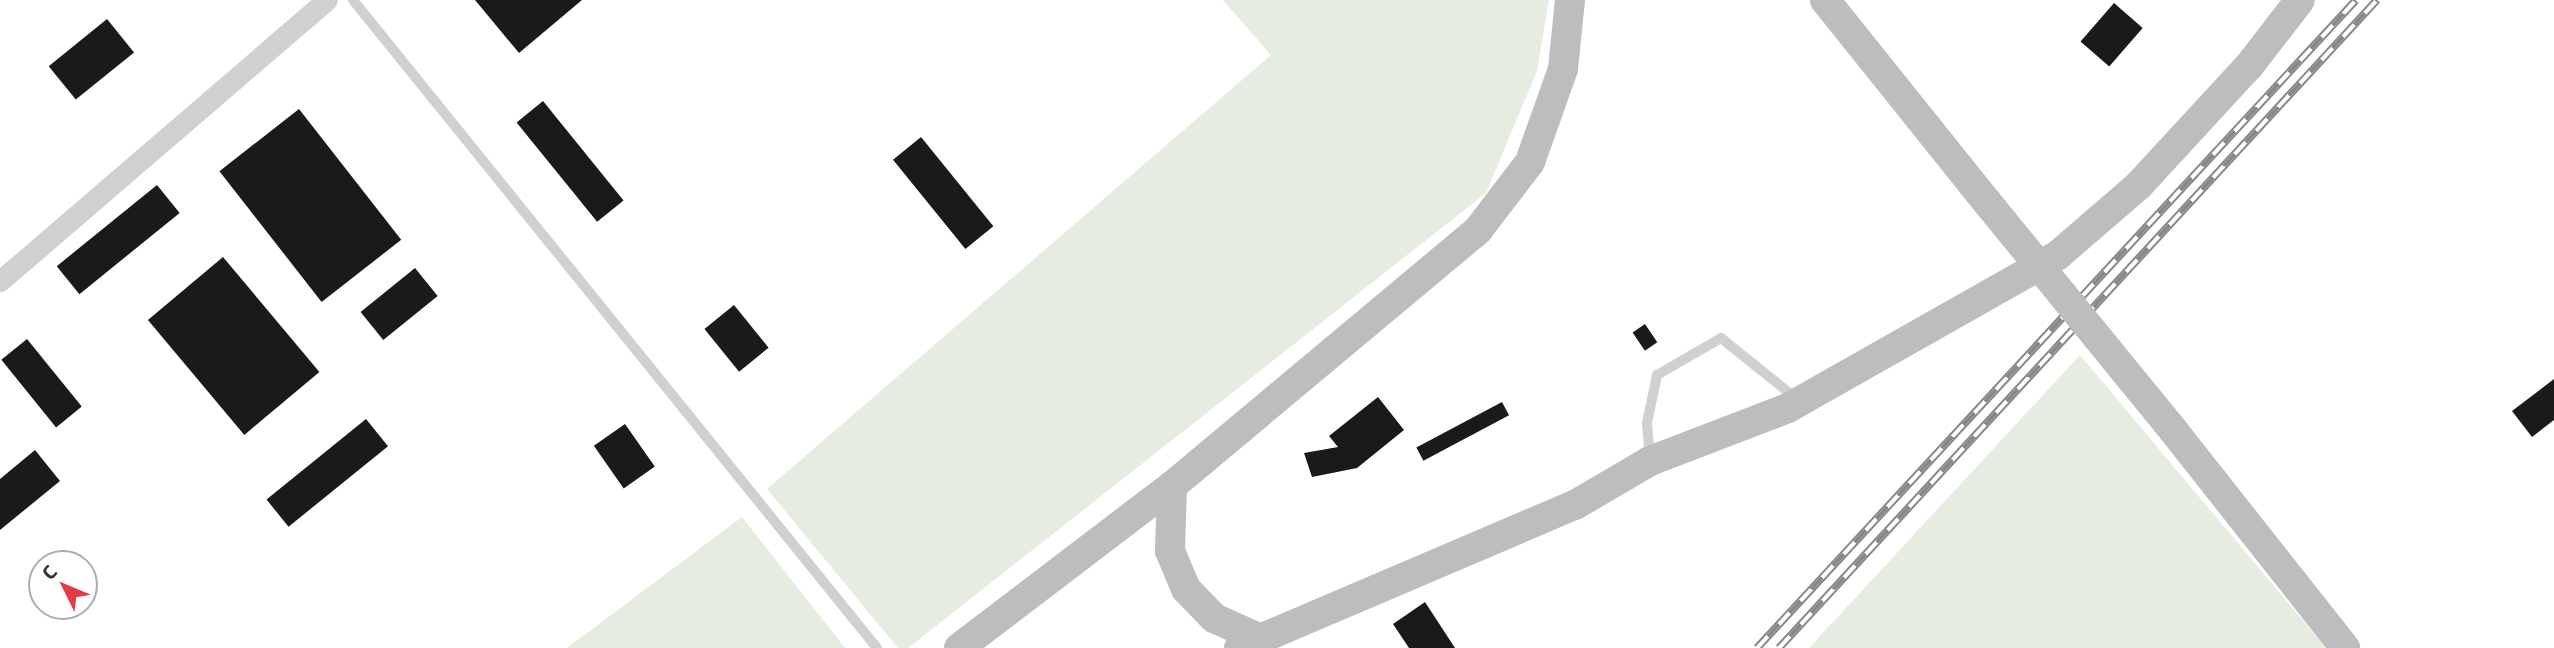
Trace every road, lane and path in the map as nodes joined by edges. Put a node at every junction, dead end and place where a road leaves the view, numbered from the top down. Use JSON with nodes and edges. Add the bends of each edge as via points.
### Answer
{"nodes":[{"id":1,"x":327,"y":0,"type":"edge"},
{"id":2,"x":353,"y":0,"type":"edge"},
{"id":3,"x":1570,"y":0,"type":"edge"},
{"id":4,"x":1825,"y":0,"type":"edge"},
{"id":5,"x":2300,"y":0,"type":"edge"},
{"id":6,"x":0,"y":281,"type":"edge"},
{"id":7,"x":1800,"y":401,"type":"junction"},
{"id":8,"x":1650,"y":461,"type":"junction"},
{"id":9,"x":1172,"y":486,"type":"junction"},
{"id":10,"x":1250,"y":644,"type":"edge"},
{"id":11,"x":877,"y":648,"type":"edge"},
{"id":12,"x":959,"y":648,"type":"edge"},
{"id":13,"x":2345,"y":648,"type":"edge"}],
"edges":[{"from":1,"to":6,"type":"street"},
{"from":2,"to":11,"type":"lane"},
{"from":3,"to":9,"type":"main road","via":[[1563,69],[1530,162],[1478,230]]},
{"from":4,"to":13,"type":"main road","bridge":true},
{"from":5,"to":7,"type":"main road","via":[[2249,66],[2139,185],[2058,255]]},
{"from":7,"to":8,"type":"main road"},
{"from":7,"to":8,"type":"lane","via":[[1721,338],[1657,375],[1647,423]]},
{"from":8,"to":10,"type":"main road","via":[[1575,505]]},
{"from":9,"to":10,"type":"main road","via":[[1170,551],[1186,589],[1214,618]]},
{"from":9,"to":12,"type":"main road"}]}
